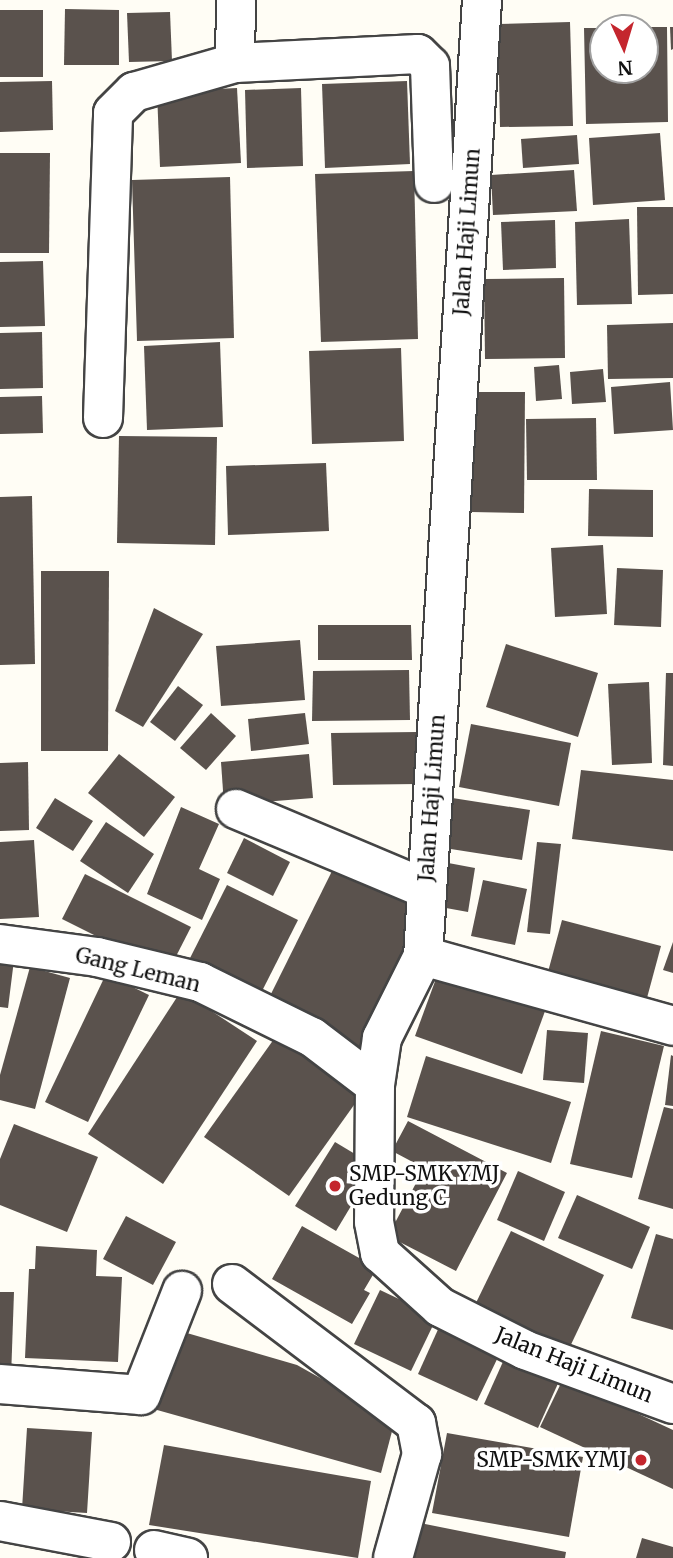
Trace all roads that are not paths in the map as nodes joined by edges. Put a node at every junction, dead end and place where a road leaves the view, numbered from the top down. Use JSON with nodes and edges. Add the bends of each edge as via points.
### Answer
{"nodes":[{"id":1,"x":236,"y":0,"type":"edge"},
{"id":2,"x":482,"y":0,"type":"edge"},
{"id":3,"x":235,"y":64,"type":"junction"},
{"id":4,"x":434,"y":183,"type":"dead end"},
{"id":5,"x":103,"y":418,"type":"dead end"},
{"id":6,"x":236,"y":809,"type":"dead end"},
{"id":7,"x":426,"y":889,"type":"junction"},
{"id":8,"x":0,"y":944,"type":"edge"},
{"id":9,"x":423,"y":956,"type":"junction"},
{"id":10,"x":673,"y":1026,"type":"edge"},
{"id":11,"x":375,"y":1085,"type":"junction"},
{"id":12,"x":232,"y":1284,"type":"dead end"},
{"id":13,"x":182,"y":1291,"type":"dead end"},
{"id":14,"x":0,"y":1384,"type":"edge"},
{"id":15,"x":673,"y":1405,"type":"edge"},
{"id":16,"x":0,"y":1521,"type":"edge"},
{"id":17,"x":111,"y":1542,"type":"dead end"},
{"id":18,"x":393,"y":1558,"type":"edge"}],
"edges":[{"from":1,"to":3,"type":"street"},
{"from":2,"to":7,"type":"street","name":"Jalan Haji Limun"},
{"from":3,"to":4,"type":"street","via":[[418,54],[425,58],[430,66]]},
{"from":3,"to":5,"type":"street","via":[[135,92],[113,113]]},
{"from":6,"to":7,"type":"street"},
{"from":7,"to":9,"type":"street","name":"Jalan Haji Limun"},
{"from":8,"to":11,"type":"street","name":"Gang Leman","via":[[97,957],[200,982],[312,1037]]},
{"from":9,"to":10,"type":"street"},
{"from":9,"to":11,"type":"street","name":"Jalan Haji Limun","via":[[382,1038]]},
{"from":11,"to":15,"type":"street","name":"Jalan Haji Limun","via":[[374,1222],[380,1253],[398,1273],[440,1307],[525,1350]]},
{"from":12,"to":18,"type":"street","via":[[416,1423],[422,1454]]},
{"from":13,"to":14,"type":"street","via":[[141,1395]]},
{"from":16,"to":17,"type":"street"}]}
